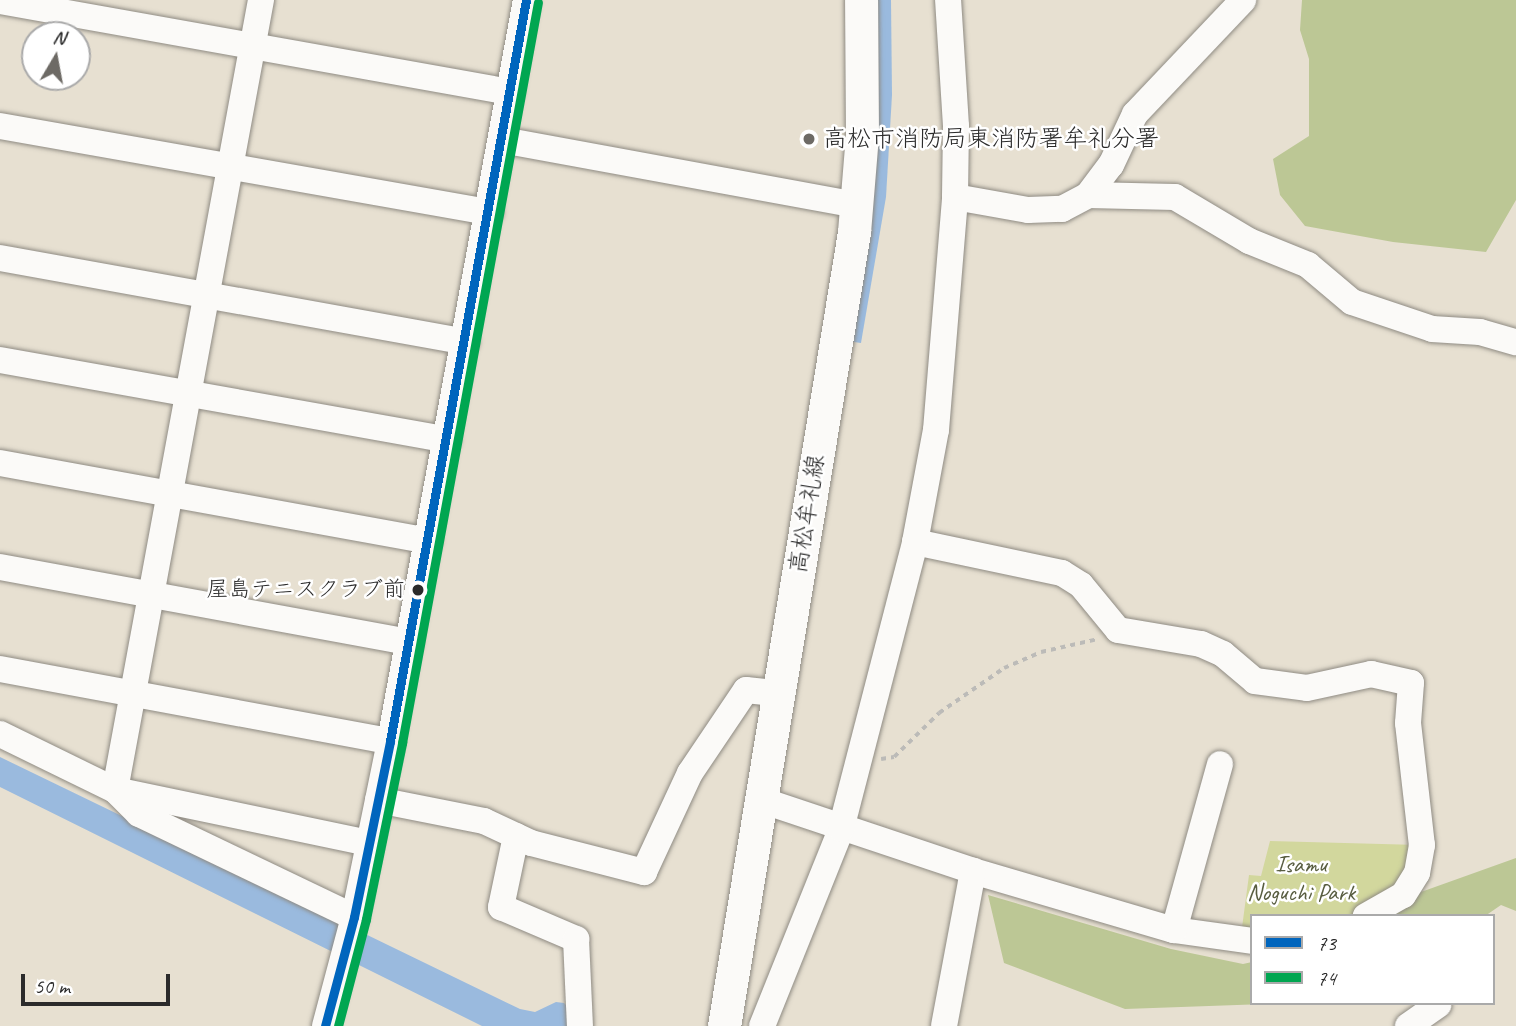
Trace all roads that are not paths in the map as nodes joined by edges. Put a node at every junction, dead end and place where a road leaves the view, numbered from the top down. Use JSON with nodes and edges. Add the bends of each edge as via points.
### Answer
{"nodes":[{"id":1,"x":261,"y":0,"type":"edge"},
{"id":2,"x":526,"y":0,"type":"edge"},
{"id":3,"x":861,"y":0,"type":"edge"},
{"id":4,"x":948,"y":0,"type":"edge"},
{"id":5,"x":1243,"y":0,"type":"edge"},
{"id":6,"x":0,"y":1,"type":"edge"},
{"id":7,"x":251,"y":46,"type":"junction"},
{"id":8,"x":510,"y":92,"type":"junction"},
{"id":9,"x":0,"y":126,"type":"edge"},
{"id":10,"x":502,"y":140,"type":"junction"},
{"id":11,"x":229,"y":166,"type":"junction"},
{"id":12,"x":1088,"y":195,"type":"junction"},
{"id":13,"x":955,"y":197,"type":"junction"},
{"id":14,"x":856,"y":205,"type":"junction"},
{"id":15,"x":490,"y":212,"type":"junction"},
{"id":16,"x":0,"y":258,"type":"edge"},
{"id":17,"x":207,"y":296,"type":"junction"},
{"id":18,"x":466,"y":342,"type":"junction"},
{"id":19,"x":1516,"y":342,"type":"edge"},
{"id":20,"x":0,"y":360,"type":"edge"},
{"id":21,"x":188,"y":394,"type":"junction"},
{"id":22,"x":447,"y":440,"type":"junction"},
{"id":23,"x":0,"y":463,"type":"edge"},
{"id":24,"x":169,"y":494,"type":"junction"},
{"id":25,"x":428,"y":541,"type":"junction"},
{"id":26,"x":915,"y":542,"type":"junction"},
{"id":27,"x":0,"y":567,"type":"edge"},
{"id":28,"x":151,"y":595,"type":"junction"},
{"id":29,"x":409,"y":642,"type":"junction"},
{"id":30,"x":0,"y":669,"type":"edge"},
{"id":31,"x":132,"y":693,"type":"junction"},
{"id":32,"x":777,"y":693,"type":"junction"},
{"id":33,"x":0,"y":734,"type":"edge"},
{"id":34,"x":390,"y":741,"type":"junction"},
{"id":35,"x":1220,"y":764,"type":"dead end"},
{"id":36,"x":115,"y":790,"type":"junction"},
{"id":37,"x":378,"y":800,"type":"junction"},
{"id":38,"x":761,"y":800,"type":"junction"},
{"id":39,"x":841,"y":829,"type":"junction"},
{"id":40,"x":516,"y":836,"type":"junction"},
{"id":41,"x":369,"y":843,"type":"junction"},
{"id":42,"x":973,"y":871,"type":"junction"},
{"id":43,"x":1370,"y":914,"type":"edge"},
{"id":44,"x":353,"y":921,"type":"junction"},
{"id":45,"x":1174,"y":930,"type":"junction"},
{"id":46,"x":1250,"y":941,"type":"edge"},
{"id":47,"x":1438,"y":1005,"type":"dead end"},
{"id":48,"x":325,"y":1026,"type":"edge"},
{"id":49,"x":580,"y":1026,"type":"edge"},
{"id":50,"x":724,"y":1026,"type":"edge"},
{"id":51,"x":762,"y":1026,"type":"edge"},
{"id":52,"x":944,"y":1026,"type":"edge"},
{"id":53,"x":1408,"y":1026,"type":"edge"}],
"edges":[{"from":1,"to":7,"type":"street"},
{"from":2,"to":8,"type":"street"},
{"from":3,"to":14,"type":"main road","name":"高松牟礼線","via":[[862,134]]},
{"from":4,"to":13,"type":"street","via":[[956,126]]},
{"from":5,"to":12,"type":"street","via":[[1135,114],[1111,166]]},
{"from":6,"to":7,"type":"street"},
{"from":7,"to":8,"type":"street"},
{"from":7,"to":11,"type":"street"},
{"from":8,"to":10,"type":"street"},
{"from":9,"to":11,"type":"street"},
{"from":10,"to":14,"type":"street"},
{"from":10,"to":15,"type":"street"},
{"from":11,"to":15,"type":"street"},
{"from":11,"to":17,"type":"street"},
{"from":12,"to":13,"type":"street","via":[[1062,209],[1028,210]]},
{"from":12,"to":19,"type":"street","via":[[1175,197],[1249,241],[1308,265],[1352,302],[1432,329],[1480,332]]},
{"from":13,"to":26,"type":"street","via":[[936,430]]},
{"from":14,"to":32,"type":"main road","name":"高松牟礼線"},
{"from":15,"to":18,"type":"street"},
{"from":16,"to":17,"type":"street"},
{"from":17,"to":18,"type":"street"},
{"from":17,"to":21,"type":"street"},
{"from":18,"to":22,"type":"street"},
{"from":20,"to":21,"type":"street"},
{"from":21,"to":22,"type":"street"},
{"from":21,"to":24,"type":"street"},
{"from":22,"to":25,"type":"street"},
{"from":23,"to":24,"type":"street"},
{"from":24,"to":25,"type":"street"},
{"from":24,"to":28,"type":"street"},
{"from":25,"to":29,"type":"street"},
{"from":26,"to":39,"type":"street"},
{"from":26,"to":43,"type":"street","via":[[1062,573],[1081,585],[1118,630],[1201,644],[1223,654],[1255,681],[1307,688],[1371,674],[1411,683],[1408,723],[1422,845],[1417,873],[1403,895]]},
{"from":27,"to":28,"type":"street"},
{"from":28,"to":29,"type":"street"},
{"from":28,"to":31,"type":"street"},
{"from":29,"to":34,"type":"street"},
{"from":30,"to":31,"type":"street"},
{"from":31,"to":34,"type":"street"},
{"from":31,"to":36,"type":"street"},
{"from":32,"to":38,"type":"main road","name":"高松牟礼線"},
{"from":32,"to":40,"type":"street","via":[[746,690],[690,773],[643,872]]},
{"from":33,"to":36,"type":"street"},
{"from":34,"to":37,"type":"street"},
{"from":35,"to":45,"type":"street"},
{"from":36,"to":41,"type":"street"},
{"from":36,"to":44,"type":"street","via":[[139,814]]},
{"from":37,"to":40,"type":"street","via":[[484,821]]},
{"from":37,"to":41,"type":"street"},
{"from":38,"to":39,"type":"street"},
{"from":38,"to":50,"type":"main road","name":"高松牟礼線"},
{"from":39,"to":42,"type":"street"},
{"from":39,"to":51,"type":"street"},
{"from":40,"to":49,"type":"street","via":[[501,907],[576,940]]},
{"from":41,"to":44,"type":"street"},
{"from":42,"to":45,"type":"street"},
{"from":42,"to":52,"type":"street"},
{"from":44,"to":48,"type":"street"},
{"from":45,"to":46,"type":"street"},
{"from":47,"to":53,"type":"street"}]}
